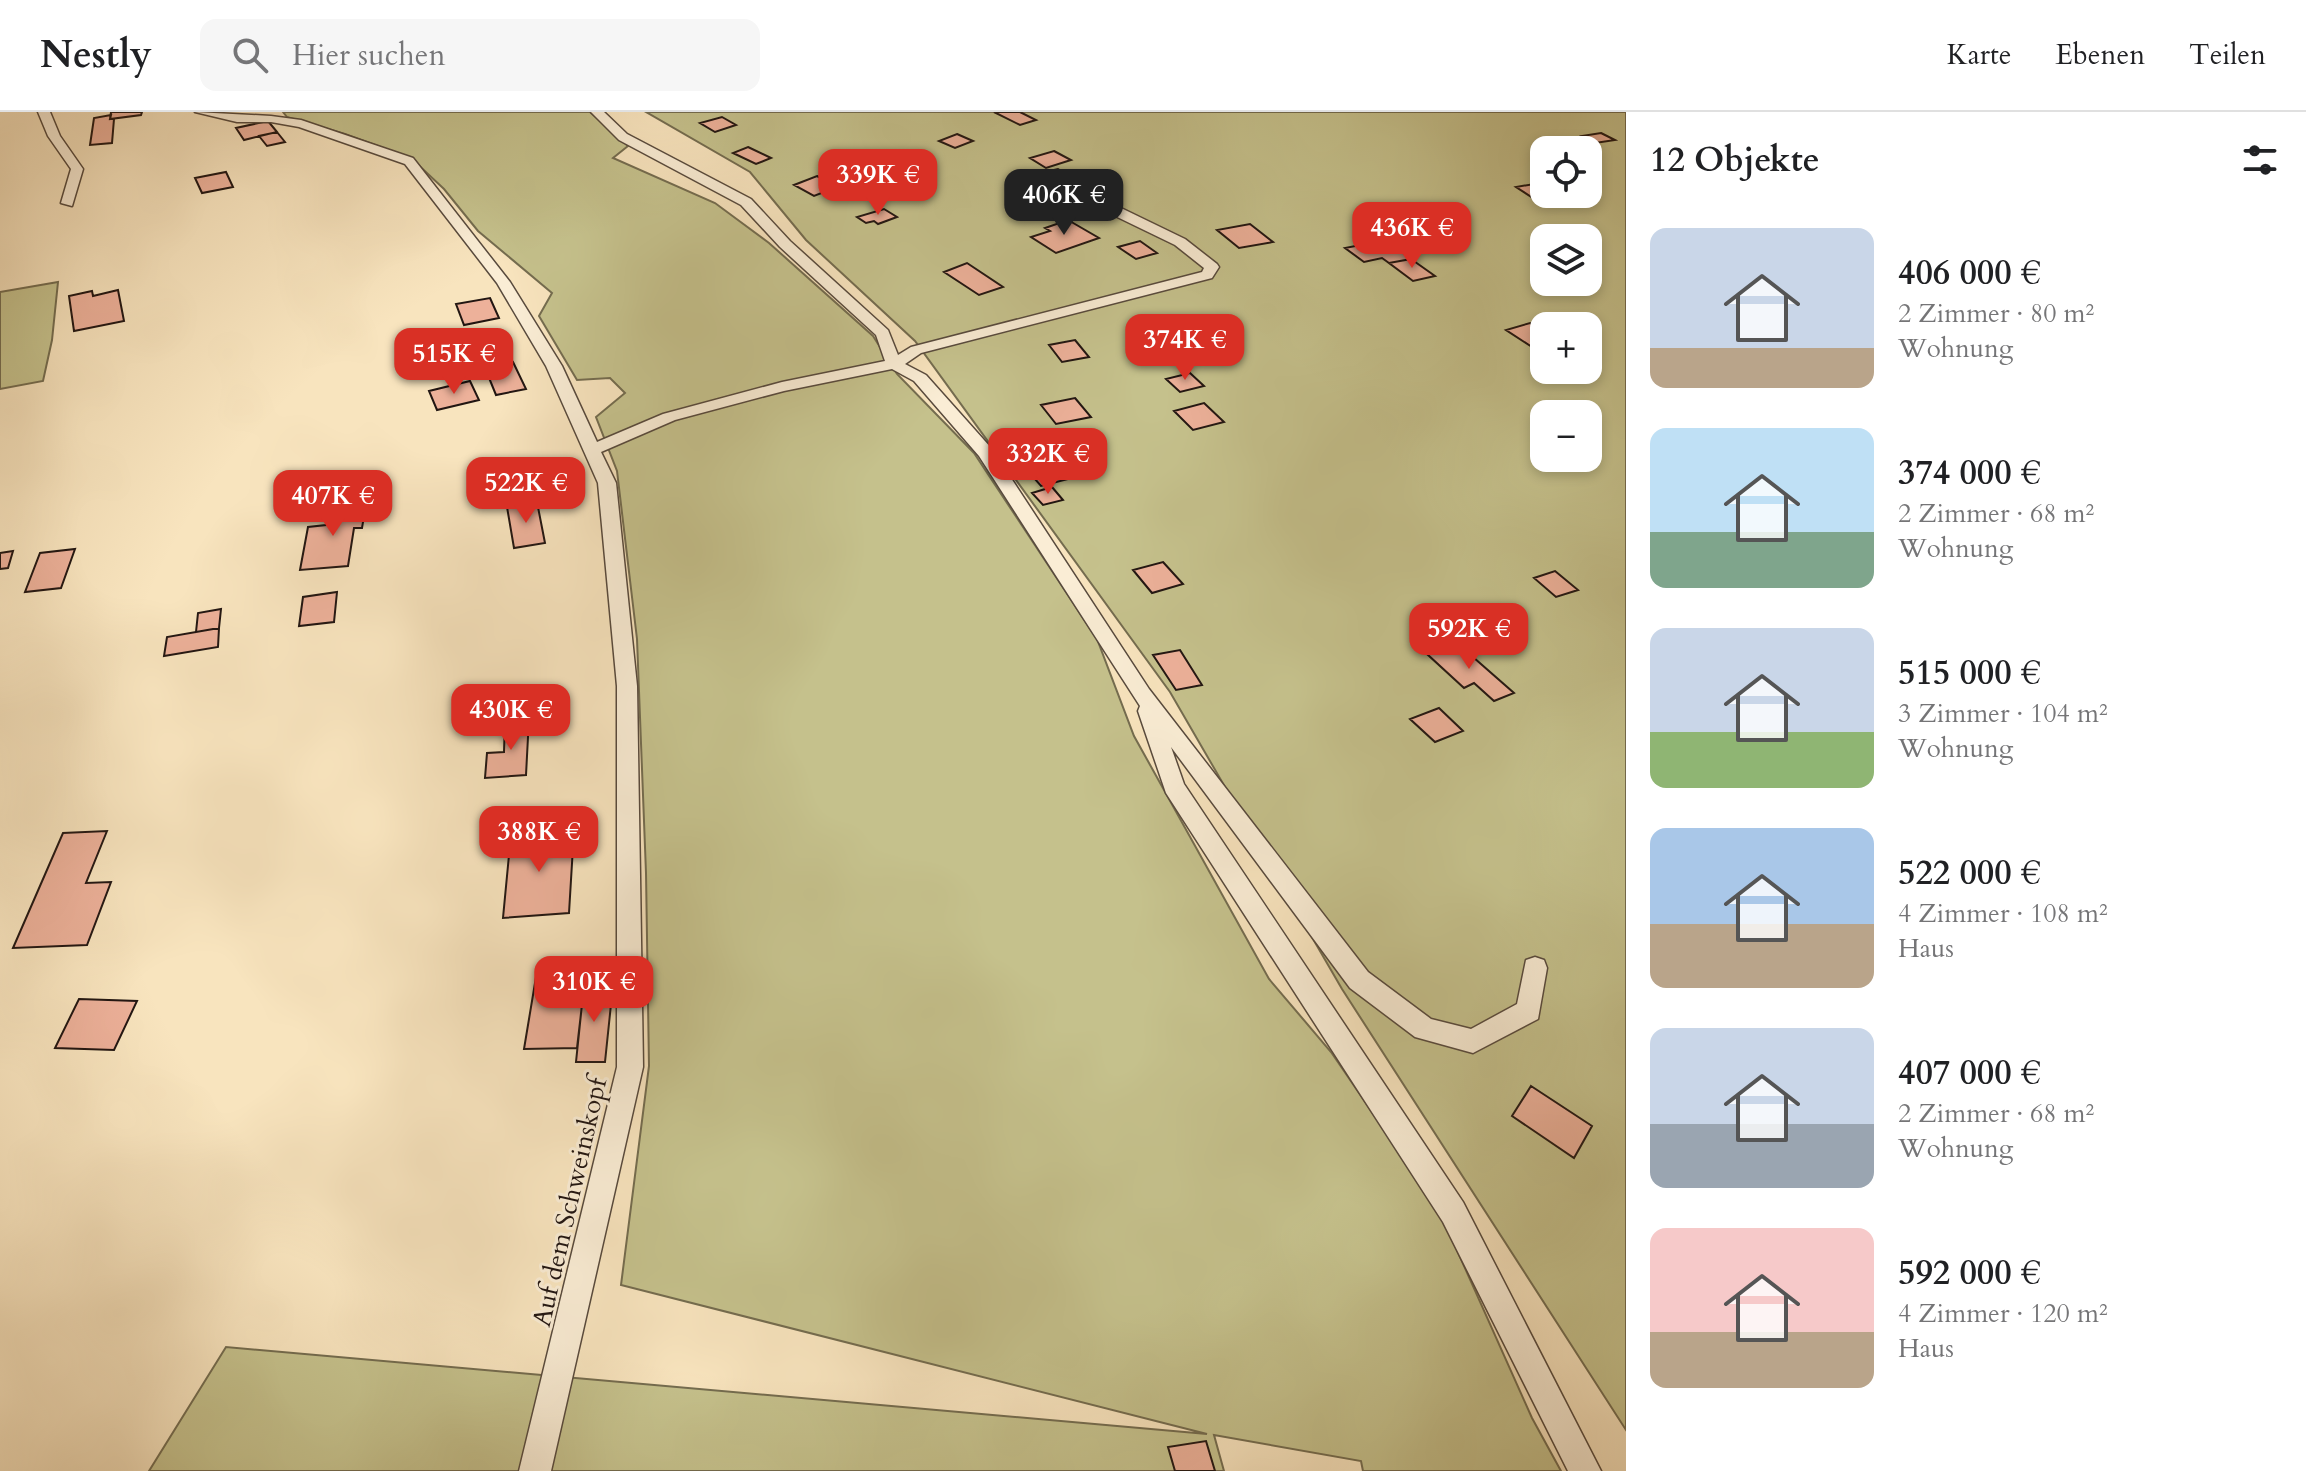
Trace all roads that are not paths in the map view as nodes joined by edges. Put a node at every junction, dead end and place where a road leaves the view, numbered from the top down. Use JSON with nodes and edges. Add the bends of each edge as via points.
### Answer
{"nodes":[{"id":1,"x":44,"y":112,"type":"edge"},
{"id":2,"x":201,"y":112,"type":"edge"},
{"id":3,"x":597,"y":112,"type":"edge"},
{"id":4,"x":67,"y":203,"type":"dead end"},
{"id":5,"x":1116,"y":211,"type":"dead end"},
{"id":6,"x":894,"y":364,"type":"junction"},
{"id":7,"x":594,"y":449,"type":"junction"},
{"id":8,"x":1142,"y":694,"type":"junction"},
{"id":9,"x":1535,"y":968,"type":"dead end"},
{"id":10,"x":535,"y":1471,"type":"edge"},
{"id":11,"x":1585,"y":1471,"type":"edge"}],
"edges":[{"from":1,"to":4,"type":"lane","via":[[77,169]]},
{"from":2,"to":7,"type":"lane","name":"Auf dem Schweinskopf","via":[[301,124],[409,161],[503,282],[554,366]]},
{"from":3,"to":6,"type":"lane","via":[[623,137],[746,202],[883,333]]},
{"from":5,"to":6,"type":"lane","via":[[1180,242],[1212,267],[1207,275],[916,350]]},
{"from":6,"to":7,"type":"lane","via":[[669,417]]},
{"from":6,"to":8,"type":"lane","via":[[920,378],[986,453]]},
{"from":7,"to":10,"type":"lane","name":"Auf dem Schweinskopf","via":[[607,483],[627,686],[630,1067]]},
{"from":8,"to":9,"type":"lane","via":[[1359,980],[1424,1029],[1473,1041],[1529,1011]]},
{"from":8,"to":11,"type":"lane","via":[[1174,787],[1453,1212]]}]}
